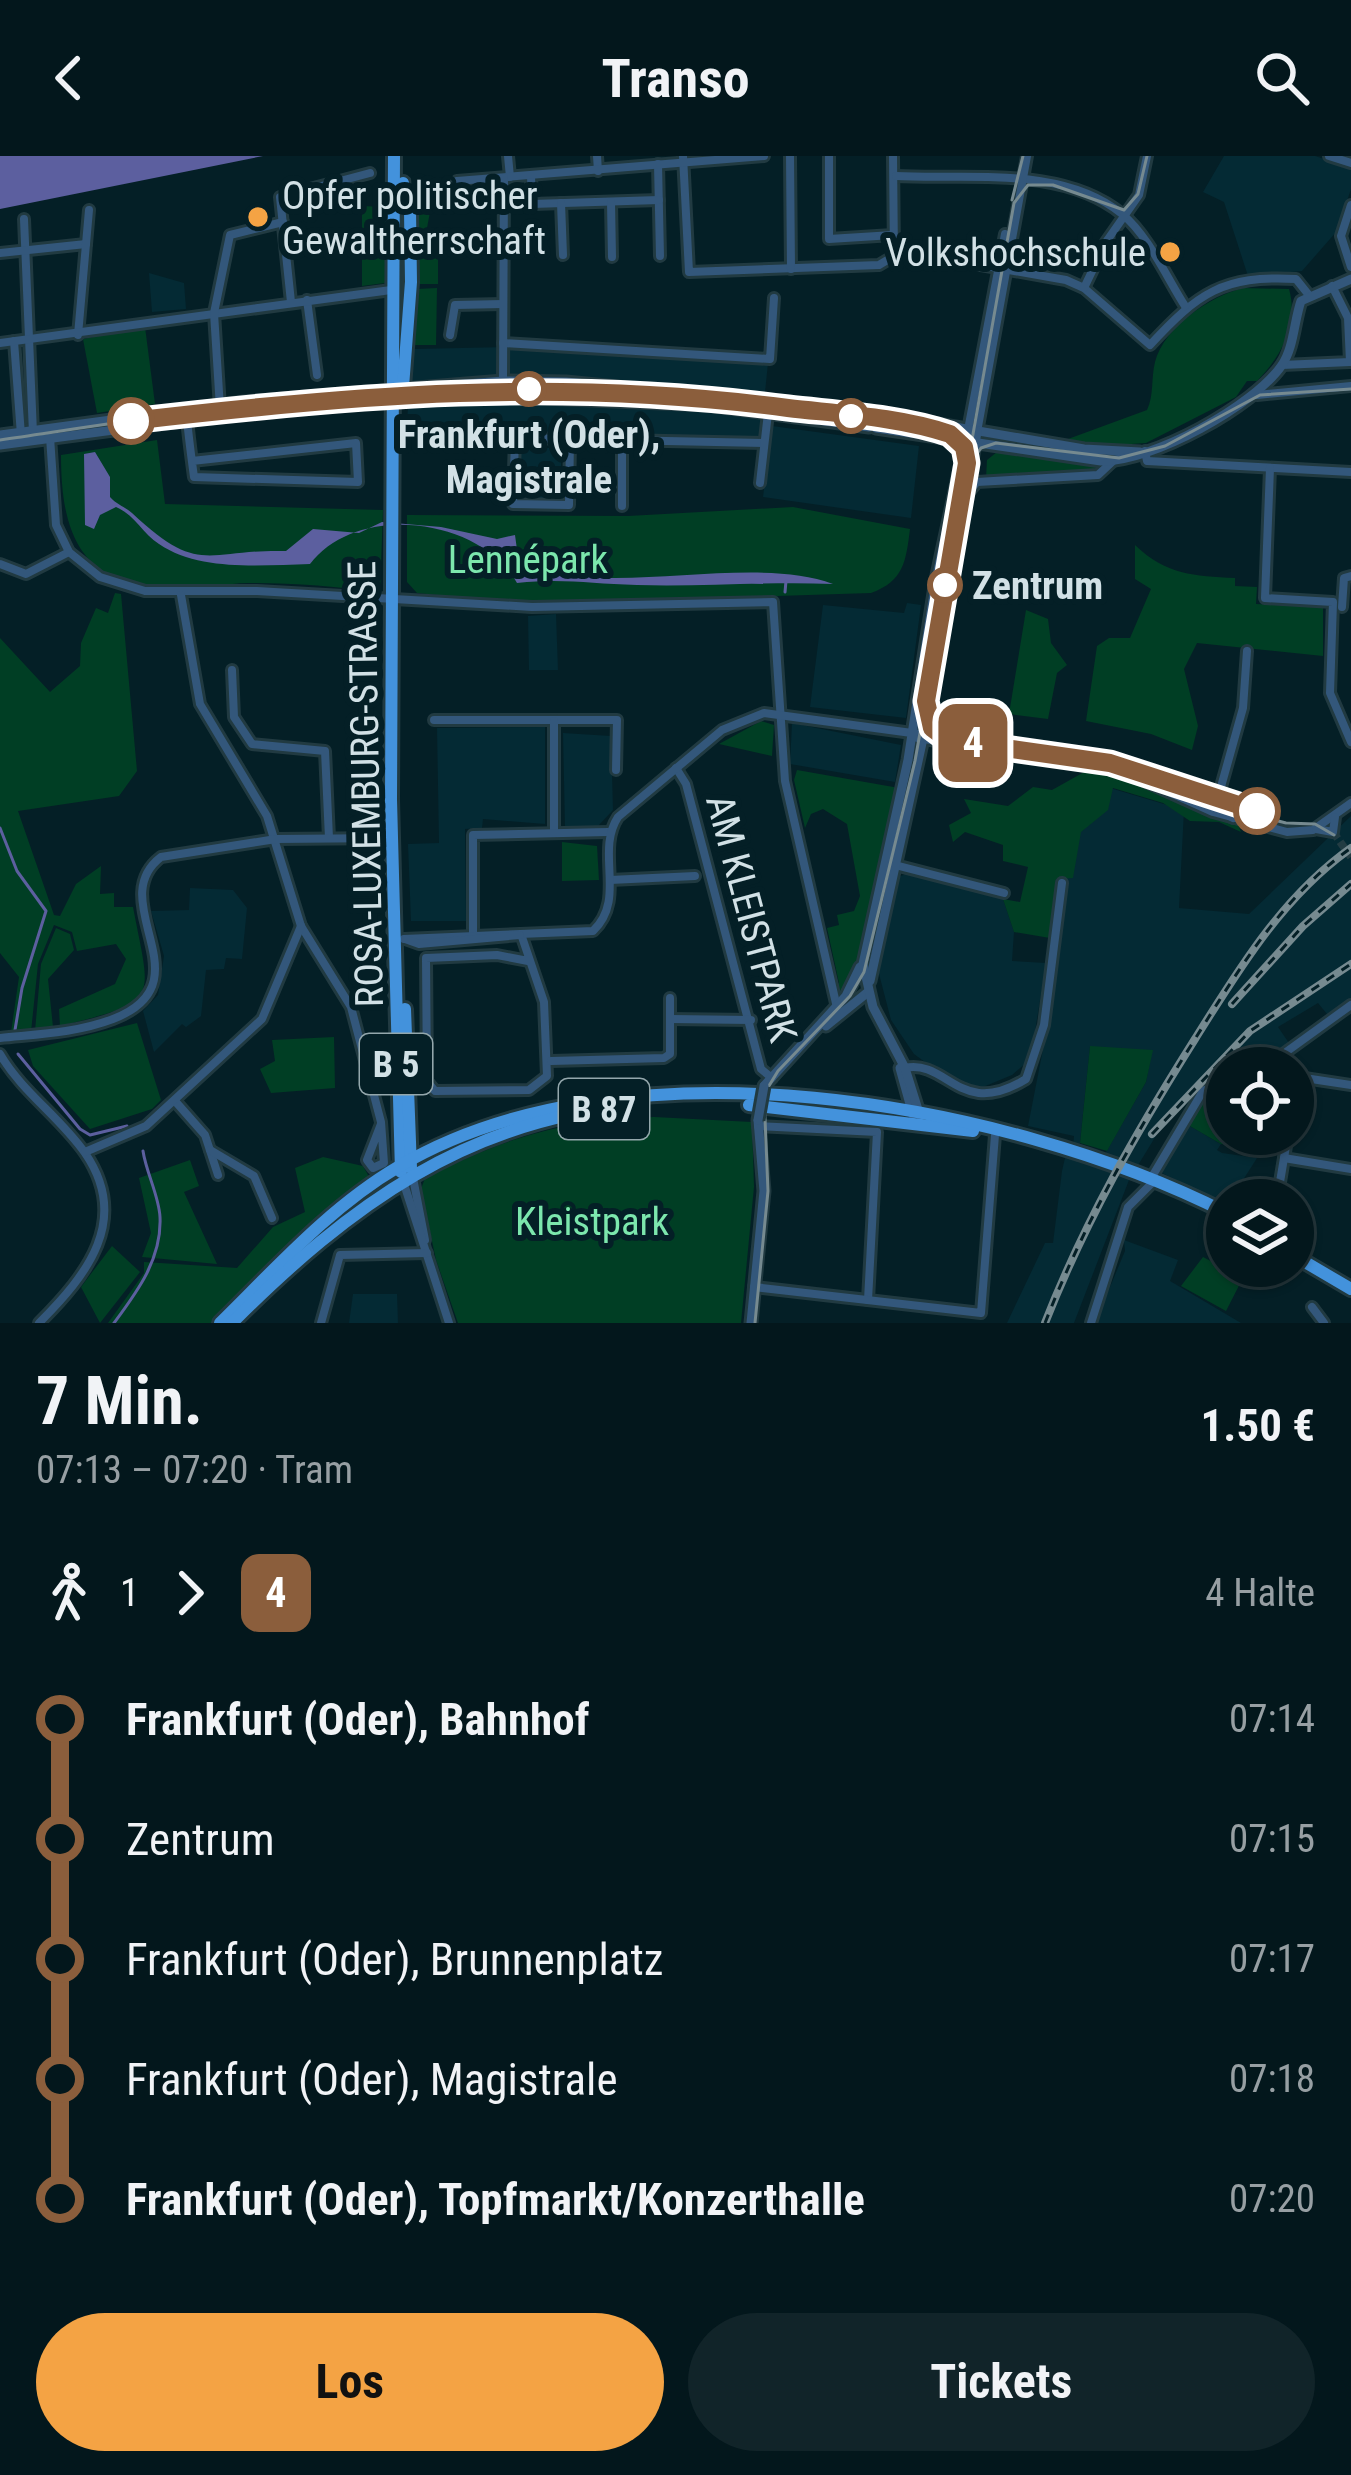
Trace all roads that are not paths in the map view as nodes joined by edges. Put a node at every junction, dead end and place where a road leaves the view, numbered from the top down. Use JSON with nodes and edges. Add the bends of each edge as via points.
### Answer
{"nodes":[{"id":1,"x":394,"y":156,"type":"edge"},
{"id":2,"x":508,"y":156,"type":"edge"},
{"id":3,"x":597,"y":156,"type":"edge"},
{"id":4,"x":764,"y":156,"type":"edge"},
{"id":5,"x":790,"y":156,"type":"edge"},
{"id":6,"x":829,"y":156,"type":"edge"},
{"id":7,"x":893,"y":156,"type":"edge"},
{"id":8,"x":1024,"y":156,"type":"edge"},
{"id":9,"x":1147,"y":156,"type":"edge"},
{"id":10,"x":1329,"y":156,"type":"edge"},
{"id":11,"x":683,"y":159,"type":"edge"},
{"id":12,"x":1351,"y":163,"type":"edge"},
{"id":13,"x":658,"y":164,"type":"junction"},
{"id":14,"x":598,"y":171,"type":"junction"},
{"id":15,"x":370,"y":173,"type":"dead end"},
{"id":16,"x":531,"y":176,"type":"junction"},
{"id":17,"x":896,"y":176,"type":"junction"},
{"id":18,"x":507,"y":178,"type":"junction"},
{"id":19,"x":1019,"y":180,"type":"junction"},
{"id":20,"x":457,"y":181,"type":"dead end"},
{"id":21,"x":400,"y":200,"type":"junction"},
{"id":22,"x":659,"y":200,"type":"junction"},
{"id":23,"x":611,"y":202,"type":"junction"},
{"id":24,"x":561,"y":203,"type":"junction"},
{"id":25,"x":1351,"y":205,"type":"edge"},
{"id":26,"x":89,"y":210,"type":"dead end"},
{"id":27,"x":1123,"y":214,"type":"junction"},
{"id":28,"x":24,"y":219,"type":"dead end"},
{"id":29,"x":283,"y":222,"type":"junction"},
{"id":30,"x":893,"y":235,"type":"junction"},
{"id":31,"x":86,"y":244,"type":"junction"},
{"id":32,"x":26,"y":247,"type":"junction"},
{"id":33,"x":0,"y":253,"type":"edge"},
{"id":34,"x":562,"y":255,"type":"dead end"},
{"id":35,"x":660,"y":256,"type":"dead end"},
{"id":36,"x":894,"y":256,"type":"junction"},
{"id":37,"x":612,"y":257,"type":"dead end"},
{"id":38,"x":1000,"y":267,"type":"junction"},
{"id":39,"x":1351,"y":267,"type":"edge"},
{"id":40,"x":791,"y":269,"type":"junction"},
{"id":41,"x":1351,"y":279,"type":"edge"},
{"id":42,"x":1331,"y":286,"type":"junction"},
{"id":43,"x":1084,"y":288,"type":"junction"},
{"id":44,"x":391,"y":290,"type":"junction"},
{"id":45,"x":1308,"y":294,"type":"junction"},
{"id":46,"x":774,"y":298,"type":"dead end"},
{"id":47,"x":308,"y":299,"type":"junction"},
{"id":48,"x":291,"y":302,"type":"junction"},
{"id":49,"x":502,"y":304,"type":"junction"},
{"id":50,"x":1185,"y":306,"type":"junction"},
{"id":51,"x":214,"y":313,"type":"junction"},
{"id":52,"x":78,"y":335,"type":"junction"},
{"id":53,"x":450,"y":335,"type":"dead end"},
{"id":54,"x":30,"y":340,"type":"junction"},
{"id":55,"x":14,"y":341,"type":"junction"},
{"id":56,"x":0,"y":343,"type":"edge"},
{"id":57,"x":503,"y":343,"type":"junction"},
{"id":58,"x":1282,"y":365,"type":"junction"},
{"id":59,"x":317,"y":376,"type":"dead end"},
{"id":60,"x":502,"y":381,"type":"junction"},
{"id":61,"x":570,"y":382,"type":"junction"},
{"id":62,"x":1351,"y":386,"type":"edge"},
{"id":63,"x":400,"y":392,"type":"junction"},
{"id":64,"x":1256,"y":395,"type":"junction"},
{"id":65,"x":569,"y":400,"type":"junction"},
{"id":66,"x":769,"y":406,"type":"junction"},
{"id":67,"x":220,"y":410,"type":"junction"},
{"id":68,"x":187,"y":414,"type":"junction"},
{"id":69,"x":49,"y":433,"type":"junction"},
{"id":70,"x":0,"y":435,"type":"edge"},
{"id":71,"x":27,"y":436,"type":"junction"},
{"id":72,"x":428,"y":436,"type":"dead end"},
{"id":73,"x":971,"y":436,"type":"junction"},
{"id":74,"x":515,"y":438,"type":"junction"},
{"id":75,"x":570,"y":439,"type":"junction"},
{"id":76,"x":622,"y":440,"type":"junction"},
{"id":77,"x":764,"y":443,"type":"junction"},
{"id":78,"x":0,"y":445,"type":"edge"},
{"id":79,"x":1146,"y":456,"type":"junction"},
{"id":80,"x":192,"y":461,"type":"junction"},
{"id":81,"x":1113,"y":461,"type":"junction"},
{"id":82,"x":1270,"y":468,"type":"junction"},
{"id":83,"x":1351,"y":472,"type":"edge"},
{"id":84,"x":760,"y":483,"type":"dead end"},
{"id":85,"x":966,"y":496,"type":"junction"},
{"id":86,"x":622,"y":506,"type":"dead end"},
{"id":87,"x":69,"y":552,"type":"junction"},
{"id":88,"x":0,"y":564,"type":"edge"},
{"id":89,"x":1351,"y":576,"type":"edge"},
{"id":90,"x":181,"y":595,"type":"junction"},
{"id":91,"x":395,"y":598,"type":"junction"},
{"id":92,"x":1342,"y":607,"type":"edge"},
{"id":93,"x":1247,"y":651,"type":"dead end"},
{"id":94,"x":232,"y":670,"type":"dead end"},
{"id":95,"x":782,"y":713,"type":"junction"},
{"id":96,"x":1351,"y":714,"type":"edge"},
{"id":97,"x":434,"y":720,"type":"dead end"},
{"id":98,"x":554,"y":721,"type":"junction"},
{"id":99,"x":1344,"y":729,"type":"junction"},
{"id":100,"x":911,"y":735,"type":"junction"},
{"id":101,"x":924,"y":737,"type":"junction"},
{"id":102,"x":1351,"y":742,"type":"edge"},
{"id":103,"x":676,"y":768,"type":"junction"},
{"id":104,"x":616,"y":770,"type":"dead end"},
{"id":105,"x":1187,"y":799,"type":"junction"},
{"id":106,"x":1211,"y":801,"type":"junction"},
{"id":107,"x":1351,"y":803,"type":"edge"},
{"id":108,"x":1233,"y":818,"type":"junction"},
{"id":109,"x":608,"y":832,"type":"junction"},
{"id":110,"x":554,"y":833,"type":"junction"},
{"id":111,"x":329,"y":838,"type":"junction"},
{"id":112,"x":276,"y":839,"type":"junction"},
{"id":113,"x":396,"y":840,"type":"junction"},
{"id":114,"x":894,"y":865,"type":"junction"},
{"id":115,"x":695,"y":876,"type":"dead end"},
{"id":116,"x":610,"y":880,"type":"junction"},
{"id":117,"x":1062,"y":884,"type":"dead end"},
{"id":118,"x":1004,"y":893,"type":"dead end"},
{"id":119,"x":301,"y":926,"type":"junction"},
{"id":120,"x":473,"y":933,"type":"junction"},
{"id":121,"x":521,"y":934,"type":"junction"},
{"id":122,"x":401,"y":939,"type":"junction"},
{"id":123,"x":864,"y":956,"type":"junction"},
{"id":124,"x":527,"y":961,"type":"junction"},
{"id":125,"x":852,"y":986,"type":"junction"},
{"id":126,"x":868,"y":992,"type":"junction"},
{"id":127,"x":670,"y":998,"type":"dead end"},
{"id":128,"x":854,"y":999,"type":"junction"},
{"id":129,"x":1351,"y":1005,"type":"edge"},
{"id":130,"x":873,"y":1007,"type":"junction"},
{"id":131,"x":837,"y":1011,"type":"junction"},
{"id":132,"x":670,"y":1019,"type":"junction"},
{"id":133,"x":751,"y":1020,"type":"junction"},
{"id":134,"x":0,"y":1038,"type":"edge"},
{"id":135,"x":1293,"y":1047,"type":"edge"},
{"id":136,"x":0,"y":1054,"type":"edge"},
{"id":137,"x":898,"y":1056,"type":"junction"},
{"id":138,"x":551,"y":1061,"type":"junction"},
{"id":139,"x":905,"y":1068,"type":"junction"},
{"id":140,"x":1314,"y":1076,"type":"edge"},
{"id":141,"x":769,"y":1082,"type":"junction"},
{"id":142,"x":1351,"y":1085,"type":"edge"},
{"id":143,"x":1206,"y":1090,"type":"edge"},
{"id":144,"x":175,"y":1101,"type":"junction"},
{"id":145,"x":917,"y":1114,"type":"junction"},
{"id":146,"x":408,"y":1118,"type":"junction"},
{"id":147,"x":761,"y":1123,"type":"junction"},
{"id":148,"x":381,"y":1124,"type":"junction"},
{"id":149,"x":995,"y":1135,"type":"junction"},
{"id":150,"x":434,"y":1148,"type":"junction"},
{"id":151,"x":210,"y":1150,"type":"junction"},
{"id":152,"x":85,"y":1152,"type":"junction"},
{"id":153,"x":1284,"y":1155,"type":"edge"},
{"id":154,"x":1284,"y":1158,"type":"junction"},
{"id":155,"x":1351,"y":1169,"type":"edge"},
{"id":156,"x":406,"y":1170,"type":"junction"},
{"id":157,"x":218,"y":1175,"type":"dead end"},
{"id":158,"x":1152,"y":1179,"type":"junction"},
{"id":159,"x":1280,"y":1179,"type":"edge"},
{"id":160,"x":1206,"y":1206,"type":"edge"},
{"id":161,"x":272,"y":1218,"type":"dead end"},
{"id":162,"x":427,"y":1253,"type":"junction"},
{"id":163,"x":1314,"y":1263,"type":"edge"},
{"id":164,"x":1351,"y":1285,"type":"edge"},
{"id":165,"x":758,"y":1287,"type":"junction"},
{"id":166,"x":868,"y":1300,"type":"junction"},
{"id":167,"x":1312,"y":1307,"type":"dead end"},
{"id":168,"x":39,"y":1323,"type":"edge"},
{"id":169,"x":220,"y":1323,"type":"edge"},
{"id":170,"x":232,"y":1323,"type":"edge"},
{"id":171,"x":320,"y":1323,"type":"edge"},
{"id":172,"x":449,"y":1323,"type":"edge"},
{"id":173,"x":754,"y":1323,"type":"edge"},
{"id":174,"x":1091,"y":1323,"type":"edge"},
{"id":175,"x":1324,"y":1323,"type":"edge"}],
"edges":[{"from":1,"to":21,"type":"main road","number":"B 5"},
{"from":2,"to":18,"type":"street"},
{"from":3,"to":14,"type":"street"},
{"from":4,"to":11,"type":"street"},
{"from":5,"to":40,"type":"street"},
{"from":6,"to":30,"type":"street","via":[[829,239]]},
{"from":7,"to":17,"type":"street"},
{"from":8,"to":19,"type":"street"},
{"from":9,"to":27,"type":"street","via":[[1138,195]]},
{"from":10,"to":12,"type":"street"},
{"from":11,"to":13,"type":"street"},
{"from":11,"to":40,"type":"street","via":[[689,272]]},
{"from":13,"to":14,"type":"street"},
{"from":13,"to":22,"type":"street"},
{"from":14,"to":16,"type":"street"},
{"from":15,"to":29,"type":"street","via":[[280,196]]},
{"from":16,"to":18,"type":"street"},
{"from":16,"to":24,"type":"street","via":[[532,204]]},
{"from":17,"to":19,"type":"street"},
{"from":17,"to":30,"type":"street"},
{"from":18,"to":20,"type":"street"},
{"from":18,"to":49,"type":"street"},
{"from":19,"to":27,"type":"street","via":[[1059,184]]},
{"from":19,"to":38,"type":"street"},
{"from":21,"to":44,"type":"main road","number":"B 5"},
{"from":21,"to":63,"type":"main road","number":"B 5","via":[[411,282]]},
{"from":22,"to":23,"type":"street"},
{"from":22,"to":35,"type":"street"},
{"from":23,"to":24,"type":"street"},
{"from":23,"to":37,"type":"street"},
{"from":24,"to":34,"type":"street"},
{"from":25,"to":39,"type":"street","via":[[1341,236]]},
{"from":26,"to":31,"type":"street"},
{"from":27,"to":43,"type":"street"},
{"from":27,"to":50,"type":"street"},
{"from":28,"to":32,"type":"street"},
{"from":29,"to":48,"type":"street"},
{"from":29,"to":51,"type":"street","via":[[230,235]]},
{"from":30,"to":36,"type":"street"},
{"from":31,"to":32,"type":"street"},
{"from":31,"to":52,"type":"street"},
{"from":32,"to":33,"type":"street"},
{"from":32,"to":54,"type":"street"},
{"from":36,"to":38,"type":"street"},
{"from":36,"to":40,"type":"street","via":[[879,265]]},
{"from":38,"to":43,"type":"street"},
{"from":38,"to":73,"type":"street"},
{"from":41,"to":42,"type":"street"},
{"from":42,"to":45,"type":"street"},
{"from":42,"to":58,"type":"street","via":[[1348,318],[1350,362]]},
{"from":43,"to":50,"type":"street","via":[[1150,345]]},
{"from":44,"to":47,"type":"street"},
{"from":44,"to":63,"type":"main road","number":"B 5"},
{"from":45,"to":50,"type":"street","via":[[1296,279],[1238,282]]},
{"from":45,"to":58,"type":"street"},
{"from":46,"to":57,"type":"street","via":[[770,359]]},
{"from":47,"to":48,"type":"street"},
{"from":47,"to":59,"type":"street"},
{"from":48,"to":51,"type":"street"},
{"from":49,"to":53,"type":"street","via":[[454,305]]},
{"from":49,"to":57,"type":"street"},
{"from":51,"to":52,"type":"street"},
{"from":51,"to":67,"type":"street"},
{"from":52,"to":54,"type":"street"},
{"from":54,"to":55,"type":"street"},
{"from":54,"to":71,"type":"street"},
{"from":55,"to":56,"type":"street"},
{"from":55,"to":71,"type":"street"},
{"from":57,"to":60,"type":"street"},
{"from":58,"to":64,"type":"street"},
{"from":60,"to":61,"type":"street"},
{"from":60,"to":63,"type":"street"},
{"from":61,"to":65,"type":"street"},
{"from":61,"to":66,"type":"street"},
{"from":62,"to":64,"type":"street"},
{"from":63,"to":65,"type":"street"},
{"from":63,"to":67,"type":"street"},
{"from":63,"to":91,"type":"main road","name":"ROSA-LUXEMBURG-STRASSE","number":"B 5"},
{"from":64,"to":79,"type":"street"},
{"from":65,"to":66,"type":"street"},
{"from":66,"to":73,"type":"street","via":[[872,428]]},
{"from":66,"to":73,"type":"street","via":[[875,413]]},
{"from":66,"to":77,"type":"street"},
{"from":67,"to":68,"type":"street"},
{"from":68,"to":69,"type":"street"},
{"from":68,"to":80,"type":"street"},
{"from":69,"to":71,"type":"street"},
{"from":69,"to":87,"type":"street","via":[[56,525]]},
{"from":70,"to":71,"type":"street"},
{"from":71,"to":78,"type":"street"},
{"from":72,"to":74,"type":"street"},
{"from":73,"to":79,"type":"street"},
{"from":73,"to":81,"type":"street"},
{"from":73,"to":85,"type":"street"},
{"from":73,"to":100,"type":"street"},
{"from":74,"to":75,"type":"street"},
{"from":74,"to":75,"type":"street","via":[[514,504],[569,506]]},
{"from":75,"to":76,"type":"street"},
{"from":76,"to":77,"type":"street"},
{"from":76,"to":86,"type":"street"},
{"from":77,"to":84,"type":"street"},
{"from":79,"to":81,"type":"street"},
{"from":79,"to":82,"type":"street"},
{"from":80,"to":80,"type":"street","via":[[194,477],[358,482],[356,443]]},
{"from":81,"to":85,"type":"street","via":[[1098,475],[977,482]]},
{"from":82,"to":83,"type":"street"},
{"from":82,"to":92,"type":"street","via":[[1265,598]]},
{"from":85,"to":101,"type":"street"},
{"from":87,"to":88,"type":"street","via":[[26,574]]},
{"from":87,"to":90,"type":"street","via":[[100,578]]},
{"from":89,"to":92,"type":"street","via":[[1343,578]]},
{"from":90,"to":91,"type":"street"},
{"from":90,"to":112,"type":"street","via":[[200,704]]},
{"from":91,"to":95,"type":"street","via":[[532,608],[773,602]]},
{"from":91,"to":113,"type":"main road","name":"ROSA-LUXEMBURG-STRASSE","number":"B 5"},
{"from":92,"to":99,"type":"street","via":[[1330,693]]},
{"from":93,"to":106,"type":"street","via":[[1243,708]]},
{"from":94,"to":111,"type":"street","via":[[234,717],[252,744],[325,751]]},
{"from":95,"to":100,"type":"street"},
{"from":95,"to":103,"type":"street","via":[[731,725]]},
{"from":95,"to":131,"type":"street","via":[[783,763]]},
{"from":96,"to":99,"type":"street"},
{"from":97,"to":98,"type":"street"},
{"from":98,"to":104,"type":"street","via":[[616,720]]},
{"from":98,"to":110,"type":"street"},
{"from":99,"to":102,"type":"street"},
{"from":100,"to":101,"type":"street"},
{"from":100,"to":123,"type":"street"},
{"from":101,"to":105,"type":"street","via":[[1120,770]]},
{"from":101,"to":106,"type":"street","via":[[1111,760]]},
{"from":101,"to":114,"type":"street"},
{"from":103,"to":109,"type":"street"},
{"from":103,"to":133,"type":"street","name":"AM KLEISTPARK"},
{"from":105,"to":106,"type":"street"},
{"from":105,"to":108,"type":"street"},
{"from":106,"to":108,"type":"street"},
{"from":107,"to":108,"type":"street","via":[[1313,830]]},
{"from":109,"to":110,"type":"street"},
{"from":109,"to":116,"type":"street"},
{"from":110,"to":120,"type":"street","via":[[473,835]]},
{"from":111,"to":112,"type":"street"},
{"from":111,"to":113,"type":"street"},
{"from":112,"to":119,"type":"street"},
{"from":112,"to":134,"type":"street","via":[[174,853],[150,866],[141,900],[157,971],[154,986],[129,1011],[56,1034]]},
{"from":113,"to":122,"type":"main road","name":"ROSA-LUXEMBURG-STRASSE","number":"B 5"},
{"from":114,"to":118,"type":"street"},
{"from":114,"to":126,"type":"street"},
{"from":115,"to":116,"type":"street"},
{"from":116,"to":121,"type":"street","via":[[610,906],[593,931]]},
{"from":117,"to":139,"type":"street","via":[[1044,1025],[1026,1079],[982,1094],[922,1067]]},
{"from":119,"to":144,"type":"street","via":[[262,1019]]},
{"from":119,"to":148,"type":"street","via":[[353,1013]]},
{"from":120,"to":121,"type":"street"},
{"from":120,"to":122,"type":"street"},
{"from":121,"to":122,"type":"street"},
{"from":121,"to":124,"type":"street"},
{"from":122,"to":146,"type":"main road","name":"ROSA-LUXEMBURG-STRASSE","number":"B 5"},
{"from":122,"to":156,"type":"main road","name":"ROSA-LUXEMBURG-STRASSE","number":"B 5"},
{"from":123,"to":125,"type":"street"},
{"from":123,"to":126,"type":"street"},
{"from":124,"to":138,"type":"street","via":[[541,991]]},
{"from":124,"to":138,"type":"street","via":[[426,958],[428,1081],[439,1093],[529,1090]]},
{"from":125,"to":126,"type":"street"},
{"from":125,"to":131,"type":"street"},
{"from":126,"to":128,"type":"street"},
{"from":126,"to":130,"type":"street"},
{"from":127,"to":132,"type":"street"},
{"from":128,"to":130,"type":"street"},
{"from":128,"to":131,"type":"street"},
{"from":129,"to":135,"type":"street"},
{"from":130,"to":137,"type":"street"},
{"from":131,"to":141,"type":"street"},
{"from":132,"to":133,"type":"street"},
{"from":132,"to":138,"type":"street","via":[[664,1058]]},
{"from":133,"to":141,"type":"street","name":"AM KLEISTPARK"},
{"from":136,"to":152,"type":"street"},
{"from":137,"to":139,"type":"street"},
{"from":137,"to":145,"type":"street"},
{"from":139,"to":145,"type":"street"},
{"from":140,"to":142,"type":"street"},
{"from":141,"to":147,"type":"street","bridge":true},
{"from":143,"to":158,"type":"street"},
{"from":144,"to":151,"type":"street"},
{"from":144,"to":152,"type":"street","via":[[137,1131]]},
{"from":145,"to":149,"type":"main road","number":"B 87"},
{"from":145,"to":150,"type":"main road","number":"B 87","via":[[764,1097],[626,1098],[534,1112]]},
{"from":145,"to":156,"type":"main road","number":"B 87","via":[[628,1106],[500,1134]]},
{"from":145,"to":158,"type":"main road","number":"B 87","via":[[1082,1151]]},
{"from":146,"to":150,"type":"main road"},
{"from":146,"to":156,"type":"main road","name":"ROSA-LUXEMBURG-STRASSE","number":"B 5"},
{"from":147,"to":165,"type":"street","via":[[771,1190]]},
{"from":147,"to":166,"type":"street","via":[[877,1132]]},
{"from":148,"to":148,"type":"street","via":[[367,1160],[373,1168],[384,1162]]},
{"from":149,"to":158,"type":"main road","number":"B 87"},
{"from":149,"to":166,"type":"street","via":[[981,1313]]},
{"from":150,"to":156,"type":"main road","number":"B 87"},
{"from":151,"to":157,"type":"street"},
{"from":151,"to":161,"type":"street","via":[[254,1176]]},
{"from":152,"to":168,"type":"street","via":[[105,1236]]},
{"from":153,"to":154,"type":"street"},
{"from":154,"to":155,"type":"street"},
{"from":154,"to":159,"type":"street"},
{"from":156,"to":162,"type":"street"},
{"from":156,"to":169,"type":"main road","via":[[337,1210]]},
{"from":156,"to":170,"type":"main road"},
{"from":158,"to":160,"type":"main road","number":"B 87"},
{"from":158,"to":174,"type":"street","via":[[1128,1208]]},
{"from":162,"to":171,"type":"street","via":[[340,1255]]},
{"from":162,"to":172,"type":"street"},
{"from":163,"to":164,"type":"main road"},
{"from":165,"to":166,"type":"street"},
{"from":165,"to":173,"type":"street"},
{"from":167,"to":175,"type":"street"}]}
